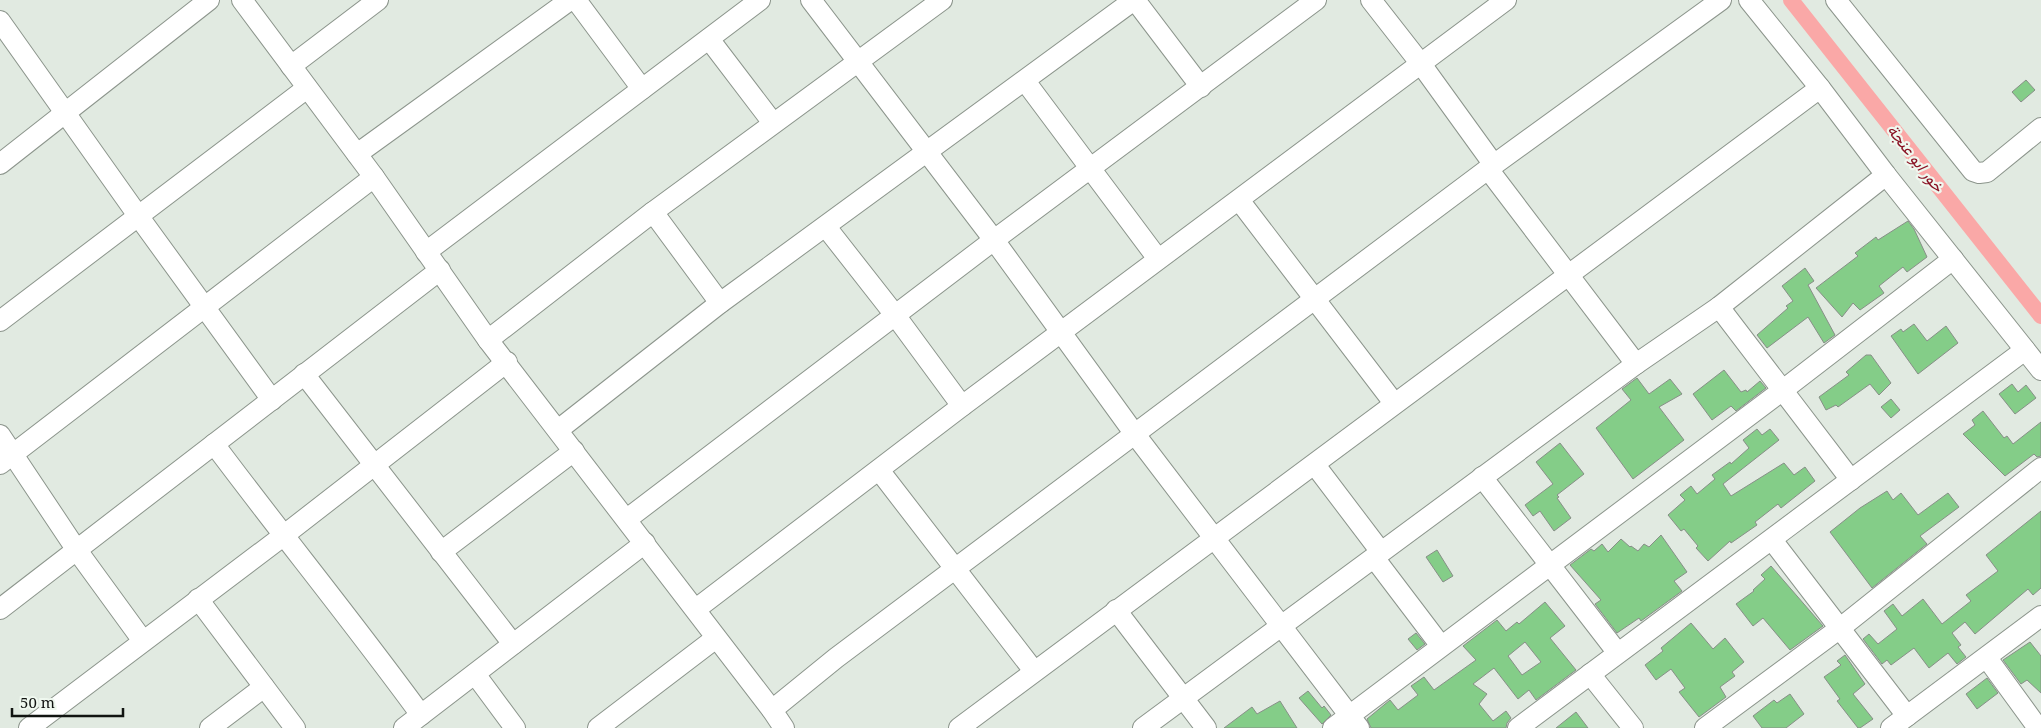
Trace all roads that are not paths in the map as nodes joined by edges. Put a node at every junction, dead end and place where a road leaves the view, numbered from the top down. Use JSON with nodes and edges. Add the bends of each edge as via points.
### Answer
{"nodes":[{"id":1,"x":209,"y":0,"type":"edge"},
{"id":2,"x":242,"y":0,"type":"edge"},
{"id":3,"x":378,"y":0,"type":"edge"},
{"id":4,"x":570,"y":0,"type":"edge"},
{"id":5,"x":576,"y":0,"type":"edge"},
{"id":6,"x":760,"y":0,"type":"edge"},
{"id":7,"x":811,"y":0,"type":"edge"},
{"id":8,"x":942,"y":0,"type":"edge"},
{"id":9,"x":1134,"y":0,"type":"edge"},
{"id":10,"x":1316,"y":0,"type":"edge"},
{"id":11,"x":1370,"y":0,"type":"edge"},
{"id":12,"x":1506,"y":0,"type":"edge"},
{"id":13,"x":1721,"y":0,"type":"edge"},
{"id":14,"x":1749,"y":0,"type":"edge"},
{"id":15,"x":1836,"y":0,"type":"edge"},
{"id":16,"x":0,"y":21,"type":"edge"},
{"id":17,"x":709,"y":39,"type":"junction"},
{"id":18,"x":859,"y":62,"type":"junction"},
{"id":19,"x":1421,"y":64,"type":"junction"},
{"id":20,"x":291,"y":66,"type":"junction"},
{"id":21,"x":1025,"y":81,"type":"junction"},
{"id":22,"x":1201,"y":87,"type":"junction"},
{"id":23,"x":307,"y":88,"type":"junction"},
{"id":24,"x":1820,"y":88,"type":"junction"},
{"id":25,"x":642,"y":89,"type":"junction"},
{"id":26,"x":66,"y":114,"type":"junction"},
{"id":27,"x":773,"y":123,"type":"junction"},
{"id":28,"x":2041,"y":128,"type":"edge"},
{"id":29,"x":927,"y":151,"type":"junction"},
{"id":30,"x":357,"y":154,"type":"junction"},
{"id":31,"x":0,"y":164,"type":"edge"},
{"id":32,"x":1491,"y":167,"type":"junction"},
{"id":33,"x":1091,"y":168,"type":"junction"},
{"id":34,"x":1886,"y":175,"type":"junction"},
{"id":35,"x":374,"y":177,"type":"junction"},
{"id":36,"x":1239,"y":200,"type":"junction"},
{"id":37,"x":653,"y":212,"type":"junction"},
{"id":38,"x":139,"y":217,"type":"junction"},
{"id":39,"x":826,"y":227,"type":"junction"},
{"id":40,"x":994,"y":240,"type":"junction"},
{"id":41,"x":426,"y":252,"type":"junction"},
{"id":42,"x":1158,"y":259,"type":"junction"},
{"id":43,"x":1953,"y":260,"type":"junction"},
{"id":44,"x":440,"y":270,"type":"junction"},
{"id":45,"x":1568,"y":274,"type":"junction"},
{"id":46,"x":1314,"y":299,"type":"junction"},
{"id":47,"x":720,"y":303,"type":"junction"},
{"id":48,"x":204,"y":306,"type":"junction"},
{"id":49,"x":1719,"y":306,"type":"junction"},
{"id":50,"x":895,"y":315,"type":"junction"},
{"id":51,"x":0,"y":321,"type":"edge"},
{"id":52,"x":1060,"y":334,"type":"junction"},
{"id":53,"x":488,"y":340,"type":"junction"},
{"id":54,"x":2025,"y":350,"type":"junction"},
{"id":55,"x":506,"y":362,"type":"junction"},
{"id":56,"x":1636,"y":364,"type":"junction"},
{"id":57,"x":2041,"y":370,"type":"edge"},
{"id":58,"x":304,"y":374,"type":"junction"},
{"id":59,"x":1783,"y":390,"type":"junction"},
{"id":60,"x":272,"y":400,"type":"junction"},
{"id":61,"x":1394,"y":403,"type":"junction"},
{"id":62,"x":962,"y":406,"type":"junction"},
{"id":63,"x":558,"y":430,"type":"junction"},
{"id":64,"x":1134,"y":433,"type":"junction"},
{"id":65,"x":0,"y":435,"type":"edge"},
{"id":66,"x":214,"y":444,"type":"junction"},
{"id":67,"x":574,"y":450,"type":"junction"},
{"id":68,"x":7,"y":459,"type":"edge"},
{"id":69,"x":1315,"y":465,"type":"junction"},
{"id":70,"x":374,"y":466,"type":"junction"},
{"id":71,"x":2041,"y":468,"type":"edge"},
{"id":72,"x":879,"y":470,"type":"junction"},
{"id":73,"x":1482,"y":477,"type":"junction"},
{"id":74,"x":1851,"y":480,"type":"junction"},
{"id":75,"x":627,"y":519,"type":"junction"},
{"id":76,"x":283,"y":536,"type":"junction"},
{"id":77,"x":1215,"y":538,"type":"junction"},
{"id":78,"x":1772,"y":540,"type":"junction"},
{"id":79,"x":645,"y":543,"type":"junction"},
{"id":80,"x":76,"y":549,"type":"junction"},
{"id":81,"x":441,"y":552,"type":"junction"},
{"id":82,"x":1378,"y":555,"type":"junction"},
{"id":83,"x":1550,"y":565,"type":"junction"},
{"id":84,"x":956,"y":568,"type":"junction"},
{"id":85,"x":198,"y":599,"type":"junction"},
{"id":86,"x":0,"y":609,"type":"edge"},
{"id":87,"x":696,"y":609,"type":"junction"},
{"id":88,"x":1116,"y":610,"type":"junction"},
{"id":89,"x":2041,"y":616,"type":"edge"},
{"id":90,"x":1281,"y":626,"type":"junction"},
{"id":91,"x":1839,"y":629,"type":"junction"},
{"id":92,"x":716,"y":638,"type":"junction"},
{"id":93,"x":143,"y":642,"type":"junction"},
{"id":94,"x":513,"y":644,"type":"junction"},
{"id":95,"x":1441,"y":646,"type":"junction"},
{"id":96,"x":1617,"y":652,"type":"junction"},
{"id":97,"x":1987,"y":658,"type":"junction"},
{"id":98,"x":1034,"y":671,"type":"junction"},
{"id":99,"x":475,"y":674,"type":"junction"},
{"id":100,"x":1590,"y":674,"type":"junction"},
{"id":101,"x":264,"y":687,"type":"junction"},
{"id":102,"x":1182,"y":698,"type":"junction"},
{"id":103,"x":772,"y":710,"type":"junction"},
{"id":104,"x":421,"y":716,"type":"junction"},
{"id":105,"x":1907,"y":716,"type":"junction"},
{"id":106,"x":1355,"y":722,"type":"edge"},
{"id":107,"x":29,"y":728,"type":"edge"},
{"id":108,"x":210,"y":728,"type":"edge"},
{"id":109,"x":295,"y":728,"type":"edge"},
{"id":110,"x":404,"y":728,"type":"edge"},
{"id":111,"x":515,"y":728,"type":"edge"},
{"id":112,"x":598,"y":728,"type":"edge"},
{"id":113,"x":783,"y":728,"type":"edge"},
{"id":114,"x":959,"y":728,"type":"edge"},
{"id":115,"x":1143,"y":728,"type":"edge"},
{"id":116,"x":1206,"y":728,"type":"edge"},
{"id":117,"x":1333,"y":728,"type":"edge"},
{"id":118,"x":1518,"y":728,"type":"edge"},
{"id":119,"x":1633,"y":728,"type":"edge"},
{"id":120,"x":1705,"y":728,"type":"edge"},
{"id":121,"x":1891,"y":728,"type":"edge"},
{"id":122,"x":2038,"y":728,"type":"edge"}],
"edges":[{"from":1,"to":26,"type":"street"},
{"from":2,"to":20,"type":"street"},
{"from":3,"to":20,"type":"street"},
{"from":4,"to":30,"type":"street"},
{"from":5,"to":25,"type":"street"},
{"from":6,"to":17,"type":"street"},
{"from":7,"to":18,"type":"street"},
{"from":8,"to":18,"type":"street"},
{"from":9,"to":21,"type":"street"},
{"from":9,"to":22,"type":"street"},
{"from":10,"to":22,"type":"street"},
{"from":11,"to":19,"type":"street"},
{"from":12,"to":19,"type":"street"},
{"from":13,"to":32,"type":"street"},
{"from":14,"to":24,"type":"street"},
{"from":15,"to":28,"type":"street","via":[[1973,171],[1987,172]]},
{"from":16,"to":26,"type":"street"},
{"from":17,"to":25,"type":"street"},
{"from":17,"to":27,"type":"street"},
{"from":18,"to":27,"type":"street"},
{"from":18,"to":29,"type":"street"},
{"from":19,"to":32,"type":"street"},
{"from":19,"to":36,"type":"street"},
{"from":20,"to":23,"type":"street"},
{"from":21,"to":29,"type":"street"},
{"from":21,"to":33,"type":"street"},
{"from":22,"to":33,"type":"street"},
{"from":23,"to":30,"type":"street"},
{"from":23,"to":38,"type":"street"},
{"from":24,"to":34,"type":"street"},
{"from":24,"to":45,"type":"street"},
{"from":25,"to":41,"type":"street"},
{"from":26,"to":31,"type":"street"},
{"from":26,"to":38,"type":"street"},
{"from":27,"to":37,"type":"street"},
{"from":29,"to":39,"type":"street"},
{"from":29,"to":40,"type":"street"},
{"from":30,"to":35,"type":"street"},
{"from":32,"to":45,"type":"street"},
{"from":32,"to":46,"type":"street"},
{"from":33,"to":40,"type":"street"},
{"from":33,"to":42,"type":"street"},
{"from":34,"to":43,"type":"street"},
{"from":34,"to":49,"type":"street"},
{"from":35,"to":41,"type":"street"},
{"from":35,"to":48,"type":"street"},
{"from":36,"to":42,"type":"street"},
{"from":36,"to":46,"type":"street"},
{"from":37,"to":47,"type":"street"},
{"from":37,"to":53,"type":"street"},
{"from":38,"to":48,"type":"street"},
{"from":38,"to":51,"type":"street"},
{"from":39,"to":47,"type":"street"},
{"from":39,"to":50,"type":"street"},
{"from":40,"to":50,"type":"street"},
{"from":40,"to":52,"type":"street"},
{"from":41,"to":44,"type":"street"},
{"from":42,"to":52,"type":"street"},
{"from":43,"to":54,"type":"street"},
{"from":43,"to":59,"type":"street"},
{"from":44,"to":53,"type":"street"},
{"from":44,"to":58,"type":"street"},
{"from":45,"to":56,"type":"street"},
{"from":45,"to":61,"type":"street"},
{"from":46,"to":61,"type":"street"},
{"from":46,"to":64,"type":"street"},
{"from":47,"to":63,"type":"street"},
{"from":48,"to":60,"type":"street"},
{"from":48,"to":68,"type":"street"},
{"from":49,"to":56,"type":"street"},
{"from":49,"to":59,"type":"street"},
{"from":50,"to":62,"type":"street"},
{"from":50,"to":75,"type":"street"},
{"from":52,"to":62,"type":"street"},
{"from":52,"to":64,"type":"street"},
{"from":53,"to":55,"type":"street"},
{"from":54,"to":57,"type":"street"},
{"from":54,"to":74,"type":"street"},
{"from":55,"to":63,"type":"street"},
{"from":55,"to":70,"type":"street"},
{"from":56,"to":73,"type":"street"},
{"from":58,"to":60,"type":"street"},
{"from":58,"to":70,"type":"street"},
{"from":59,"to":74,"type":"street"},
{"from":59,"to":83,"type":"street"},
{"from":60,"to":66,"type":"street"},
{"from":61,"to":69,"type":"street"},
{"from":62,"to":72,"type":"street"},
{"from":63,"to":67,"type":"street"},
{"from":64,"to":77,"type":"street"},
{"from":64,"to":84,"type":"street"},
{"from":65,"to":68,"type":"street"},
{"from":66,"to":76,"type":"street"},
{"from":66,"to":80,"type":"street"},
{"from":67,"to":75,"type":"street"},
{"from":67,"to":81,"type":"street"},
{"from":68,"to":80,"type":"street"},
{"from":69,"to":77,"type":"street"},
{"from":69,"to":82,"type":"street"},
{"from":70,"to":76,"type":"street"},
{"from":70,"to":81,"type":"street"},
{"from":71,"to":91,"type":"street"},
{"from":72,"to":84,"type":"street"},
{"from":72,"to":87,"type":"street"},
{"from":73,"to":82,"type":"street"},
{"from":73,"to":83,"type":"street"},
{"from":74,"to":78,"type":"street"},
{"from":75,"to":79,"type":"street"},
{"from":76,"to":85,"type":"street"},
{"from":76,"to":104,"type":"street"},
{"from":77,"to":88,"type":"street"},
{"from":77,"to":90,"type":"street"},
{"from":78,"to":91,"type":"street"},
{"from":78,"to":96,"type":"street"},
{"from":79,"to":87,"type":"street"},
{"from":79,"to":94,"type":"street"},
{"from":80,"to":86,"type":"street"},
{"from":80,"to":93,"type":"street"},
{"from":81,"to":94,"type":"street"},
{"from":82,"to":90,"type":"street"},
{"from":82,"to":95,"type":"street"},
{"from":83,"to":95,"type":"street"},
{"from":83,"to":96,"type":"street"},
{"from":84,"to":98,"type":"street"},
{"from":84,"to":103,"type":"street"},
{"from":85,"to":93,"type":"street"},
{"from":85,"to":101,"type":"street"},
{"from":87,"to":92,"type":"street"},
{"from":88,"to":98,"type":"street"},
{"from":88,"to":102,"type":"street"},
{"from":89,"to":97,"type":"street"},
{"from":90,"to":102,"type":"street"},
{"from":90,"to":106,"type":"street"},
{"from":91,"to":105,"type":"street"},
{"from":91,"to":120,"type":"street"},
{"from":92,"to":103,"type":"street"},
{"from":92,"to":112,"type":"street"},
{"from":93,"to":107,"type":"street"},
{"from":94,"to":99,"type":"street"},
{"from":95,"to":106,"type":"street"},
{"from":96,"to":100,"type":"street"},
{"from":97,"to":105,"type":"street"},
{"from":97,"to":122,"type":"street"},
{"from":98,"to":114,"type":"street"},
{"from":99,"to":104,"type":"street"},
{"from":99,"to":111,"type":"street"},
{"from":100,"to":118,"type":"street"},
{"from":100,"to":119,"type":"street"},
{"from":101,"to":108,"type":"street"},
{"from":101,"to":109,"type":"street"},
{"from":102,"to":115,"type":"street"},
{"from":102,"to":116,"type":"street"},
{"from":103,"to":113,"type":"street"},
{"from":104,"to":110,"type":"street"},
{"from":105,"to":121,"type":"street"},
{"from":106,"to":117,"type":"street"}]}
